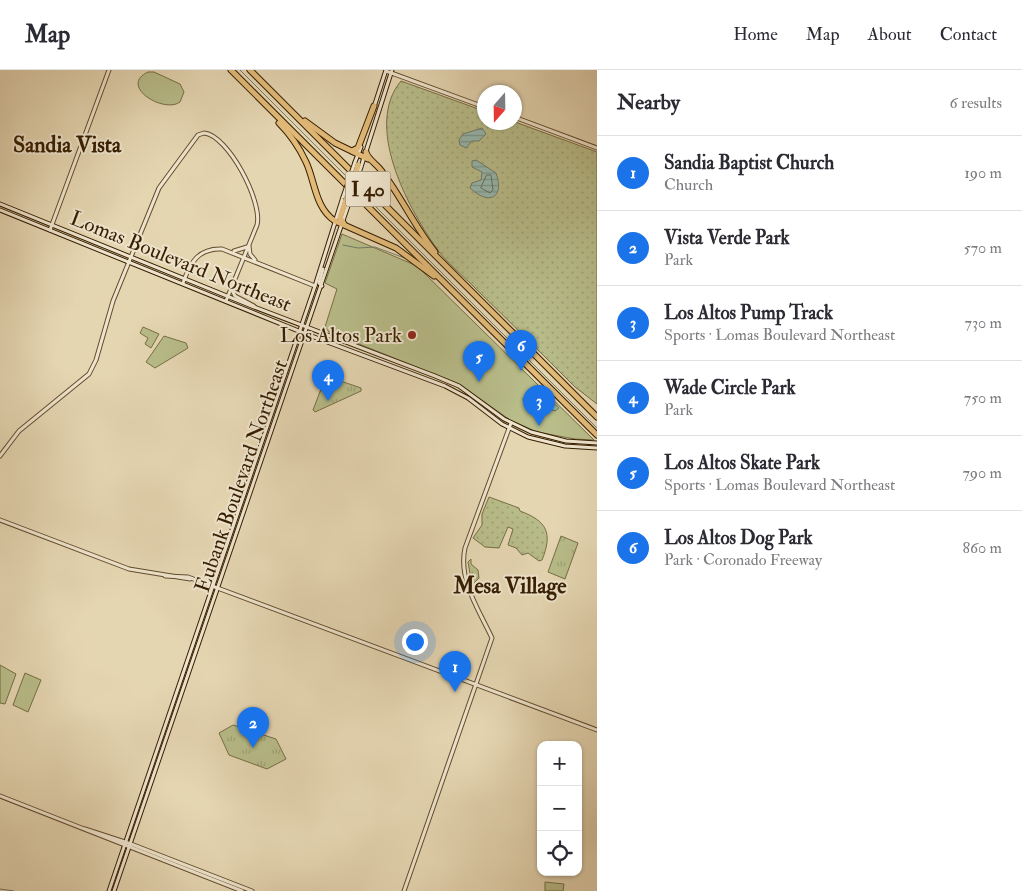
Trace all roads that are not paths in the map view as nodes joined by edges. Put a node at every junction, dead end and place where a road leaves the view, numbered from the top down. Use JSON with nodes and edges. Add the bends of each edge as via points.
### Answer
{"nodes":[{"id":1,"x":109,"y":70,"type":"edge"},
{"id":2,"x":231,"y":70,"type":"edge"},
{"id":3,"x":250,"y":70,"type":"edge"},
{"id":4,"x":386,"y":70,"type":"edge"},
{"id":5,"x":392,"y":72,"type":"edge"},
{"id":6,"x":262,"y":82,"type":"junction"},
{"id":7,"x":251,"y":90,"type":"junction"},
{"id":8,"x":477,"y":104,"type":"edge"},
{"id":9,"x":374,"y":106,"type":"junction"},
{"id":10,"x":522,"y":120,"type":"edge"},
{"id":11,"x":597,"y":148,"type":"edge"},
{"id":12,"x":360,"y":157,"type":"junction"},
{"id":13,"x":350,"y":177,"type":"joint"},
{"id":14,"x":354,"y":185,"type":"joint"},
{"id":15,"x":346,"y":200,"type":"junction"},
{"id":16,"x":0,"y":204,"type":"edge"},
{"id":17,"x":0,"y":210,"type":"edge"},
{"id":18,"x":339,"y":221,"type":"junction"},
{"id":19,"x":52,"y":225,"type":"junction"},
{"id":20,"x":50,"y":230,"type":"junction"},
{"id":21,"x":249,"y":244,"type":"junction"},
{"id":22,"x":231,"y":251,"type":"junction"},
{"id":23,"x":244,"y":256,"type":"junction"},
{"id":24,"x":131,"y":257,"type":"junction"},
{"id":25,"x":324,"y":258,"type":"junction"},
{"id":26,"x":129,"y":261,"type":"junction"},
{"id":27,"x":258,"y":262,"type":"junction"},
{"id":28,"x":185,"y":278,"type":"junction"},
{"id":29,"x":183,"y":283,"type":"junction"},
{"id":30,"x":232,"y":285,"type":"junction"},
{"id":31,"x":316,"y":286,"type":"junction"},
{"id":32,"x":322,"y":286,"type":"junction"},
{"id":33,"x":475,"y":294,"type":"junction"},
{"id":34,"x":228,"y":296,"type":"junction"},
{"id":35,"x":226,"y":301,"type":"junction"},
{"id":36,"x":463,"y":301,"type":"junction"},
{"id":37,"x":254,"y":307,"type":"junction"},
{"id":38,"x":302,"y":326,"type":"junction"},
{"id":39,"x":308,"y":328,"type":"junction"},
{"id":40,"x":300,"y":331,"type":"junction"},
{"id":41,"x":306,"y":334,"type":"junction"},
{"id":42,"x":353,"y":352,"type":"junction"},
{"id":43,"x":372,"y":353,"type":"junction"},
{"id":44,"x":597,"y":417,"type":"edge"},
{"id":45,"x":510,"y":423,"type":"junction"},
{"id":46,"x":268,"y":426,"type":"junction"},
{"id":47,"x":273,"y":428,"type":"junction"},
{"id":48,"x":510,"y":428,"type":"junction"},
{"id":49,"x":597,"y":435,"type":"edge"},
{"id":50,"x":597,"y":443,"type":"edge"},
{"id":51,"x":597,"y":448,"type":"edge"},
{"id":52,"x":0,"y":456,"type":"edge"},
{"id":53,"x":0,"y":520,"type":"edge"},
{"id":54,"x":222,"y":561,"type":"junction"},
{"id":55,"x":227,"y":563,"type":"junction"},
{"id":56,"x":213,"y":587,"type":"junction"},
{"id":57,"x":218,"y":588,"type":"junction"},
{"id":58,"x":202,"y":620,"type":"junction"},
{"id":59,"x":207,"y":622,"type":"junction"},
{"id":60,"x":182,"y":677,"type":"junction"},
{"id":61,"x":187,"y":679,"type":"junction"},
{"id":62,"x":476,"y":685,"type":"junction"},
{"id":63,"x":597,"y":730,"type":"edge"},
{"id":64,"x":156,"y":752,"type":"junction"},
{"id":65,"x":162,"y":754,"type":"junction"},
{"id":66,"x":146,"y":781,"type":"junction"},
{"id":67,"x":152,"y":783,"type":"junction"},
{"id":68,"x":0,"y":796,"type":"edge"},
{"id":69,"x":125,"y":844,"type":"junction"},
{"id":70,"x":130,"y":846,"type":"junction"},
{"id":71,"x":114,"y":877,"type":"junction"},
{"id":72,"x":118,"y":879,"type":"junction"},
{"id":73,"x":109,"y":891,"type":"edge"},
{"id":74,"x":114,"y":891,"type":"edge"},
{"id":75,"x":242,"y":891,"type":"edge"},
{"id":76,"x":252,"y":891,"type":"edge"},
{"id":77,"x":404,"y":891,"type":"edge"}],
"edges":[{"from":1,"to":19,"type":"main road"},
{"from":2,"to":7,"type":"highway","number":"I 40"},
{"from":3,"to":6,"type":"highway","number":"I 40"},
{"from":4,"to":5,"type":"main road"},
{"from":4,"to":9,"type":"main road"},
{"from":5,"to":8,"type":"main road"},
{"from":5,"to":12,"type":"main road"},
{"from":6,"to":12,"type":"highway","via":[[314,129]]},
{"from":6,"to":33,"type":"highway","number":"I 40"},
{"from":7,"to":18,"type":"highway","via":[[289,134],[312,176],[319,202],[326,213]]},
{"from":7,"to":36,"type":"highway","number":"I 40"},
{"from":9,"to":12,"type":"main road"},
{"from":9,"to":12,"type":"highway","via":[[355,151]]},
{"from":10,"to":11,"type":"main road"},
{"from":12,"to":13,"type":"main road","bridge":true},
{"from":12,"to":14,"type":"highway","bridge":true},
{"from":12,"to":33,"type":"highway","via":[[376,164],[428,243]]},
{"from":13,"to":15,"type":"highway","bridge":true},
{"from":14,"to":15,"type":"main road","bridge":true},
{"from":15,"to":18,"type":"highway"},
{"from":16,"to":19,"type":"main road","name":"Lomas Boulevard Northeast"},
{"from":17,"to":20,"type":"main road","name":"Lomas Boulevard Northeast"},
{"from":18,"to":25,"type":"main road","name":"Eubank Boulevard Northeast"},
{"from":18,"to":32,"type":"main road","name":"Eubank Boulevard Northeast"},
{"from":18,"to":36,"type":"highway","via":[[405,253]]},
{"from":19,"to":20,"type":"main road"},
{"from":19,"to":24,"type":"main road","name":"Lomas Boulevard Northeast"},
{"from":20,"to":26,"type":"main road","name":"Lomas Boulevard Northeast"},
{"from":21,"to":22,"type":"main road"},
{"from":21,"to":23,"type":"main road"},
{"from":21,"to":24,"type":"main road","via":[[258,214],[245,175],[237,161],[212,136],[204,133],[198,135],[161,183]]},
{"from":21,"to":27,"type":"main road","via":[[251,254]]},
{"from":22,"to":23,"type":"main road"},
{"from":22,"to":28,"type":"main road","via":[[217,248],[202,252],[192,262]]},
{"from":23,"to":27,"type":"main road"},
{"from":23,"to":30,"type":"main road"},
{"from":24,"to":26,"type":"main road"},
{"from":24,"to":28,"type":"main road","name":"Lomas Boulevard Northeast"},
{"from":25,"to":31,"type":"main road","name":"Eubank Boulevard Northeast"},
{"from":25,"to":32,"type":"main road","via":[[319,283]]},
{"from":26,"to":29,"type":"main road","name":"Lomas Boulevard Northeast"},
{"from":26,"to":52,"type":"main road","via":[[89,374],[19,431]]},
{"from":27,"to":31,"type":"main road"},
{"from":28,"to":29,"type":"main road"},
{"from":28,"to":34,"type":"main road","name":"Lomas Boulevard Northeast"},
{"from":29,"to":35,"type":"main road","name":"Lomas Boulevard Northeast"},
{"from":30,"to":34,"type":"main road"},
{"from":30,"to":37,"type":"main road","via":[[234,295]]},
{"from":31,"to":38,"type":"main road","name":"Eubank Boulevard Northeast"},
{"from":32,"to":39,"type":"main road","name":"Eubank Boulevard Northeast"},
{"from":33,"to":44,"type":"highway","number":"I 40"},
{"from":34,"to":35,"type":"main road"},
{"from":34,"to":37,"type":"main road","name":"Lomas Boulevard Northeast"},
{"from":35,"to":40,"type":"main road","name":"Lomas Boulevard Northeast"},
{"from":36,"to":49,"type":"highway","number":"I 40"},
{"from":37,"to":38,"type":"main road","name":"Lomas Boulevard Northeast"},
{"from":38,"to":39,"type":"main road","name":"Lomas Boulevard Northeast"},
{"from":38,"to":40,"type":"main road","name":"Eubank Boulevard Northeast"},
{"from":39,"to":41,"type":"main road","name":"Eubank Boulevard Northeast"},
{"from":39,"to":43,"type":"main road","name":"Lomas Boulevard Northeast"},
{"from":40,"to":41,"type":"main road","name":"Lomas Boulevard Northeast"},
{"from":40,"to":46,"type":"main road","name":"Eubank Boulevard Northeast"},
{"from":41,"to":42,"type":"main road","name":"Lomas Boulevard Northeast"},
{"from":41,"to":47,"type":"main road","name":"Eubank Boulevard Northeast"},
{"from":42,"to":43,"type":"main road","via":[[355,349]]},
{"from":42,"to":48,"type":"main road","name":"Lomas Boulevard Northeast","via":[[445,386]]},
{"from":43,"to":45,"type":"main road","name":"Lomas Boulevard Northeast","via":[[459,386]]},
{"from":45,"to":48,"type":"main road"},
{"from":45,"to":50,"type":"main road","name":"Lomas Boulevard Northeast","via":[[541,436]]},
{"from":46,"to":47,"type":"main road"},
{"from":46,"to":54,"type":"main road","name":"Eubank Boulevard Northeast"},
{"from":47,"to":55,"type":"main road","name":"Eubank Boulevard Northeast"},
{"from":48,"to":51,"type":"main road","name":"Lomas Boulevard Northeast","via":[[553,444]]},
{"from":48,"to":62,"type":"main road","via":[[465,548],[465,578],[492,638]]},
{"from":53,"to":56,"type":"main road","via":[[129,569],[180,576]]},
{"from":54,"to":55,"type":"main road"},
{"from":54,"to":56,"type":"main road","name":"Eubank Boulevard Northeast"},
{"from":55,"to":57,"type":"main road","name":"Eubank Boulevard Northeast"},
{"from":56,"to":57,"type":"main road"},
{"from":56,"to":58,"type":"main road","name":"Eubank Boulevard Northeast"},
{"from":57,"to":59,"type":"main road","name":"Eubank Boulevard Northeast"},
{"from":57,"to":62,"type":"main road"},
{"from":58,"to":59,"type":"main road"},
{"from":58,"to":60,"type":"main road","name":"Eubank Boulevard Northeast"},
{"from":59,"to":61,"type":"main road","name":"Eubank Boulevard Northeast"},
{"from":60,"to":61,"type":"main road"},
{"from":60,"to":64,"type":"main road","name":"Eubank Boulevard Northeast"},
{"from":61,"to":65,"type":"main road","name":"Eubank Boulevard Northeast"},
{"from":62,"to":63,"type":"main road"},
{"from":62,"to":77,"type":"main road"},
{"from":64,"to":65,"type":"main road"},
{"from":64,"to":66,"type":"main road","name":"Eubank Boulevard Northeast"},
{"from":65,"to":67,"type":"main road","name":"Eubank Boulevard Northeast"},
{"from":66,"to":67,"type":"main road"},
{"from":66,"to":69,"type":"main road","name":"Eubank Boulevard Northeast"},
{"from":67,"to":70,"type":"main road","name":"Eubank Boulevard Northeast"},
{"from":68,"to":69,"type":"main road"},
{"from":69,"to":70,"type":"main road"},
{"from":69,"to":71,"type":"main road","name":"Eubank Boulevard Northeast"},
{"from":70,"to":72,"type":"main road","name":"Eubank Boulevard Northeast"},
{"from":70,"to":75,"type":"main road"},
{"from":70,"to":76,"type":"main road"},
{"from":71,"to":72,"type":"main road"},
{"from":71,"to":73,"type":"main road","name":"Eubank Boulevard Northeast"},
{"from":72,"to":74,"type":"main road","name":"Eubank Boulevard Northeast"}]}
